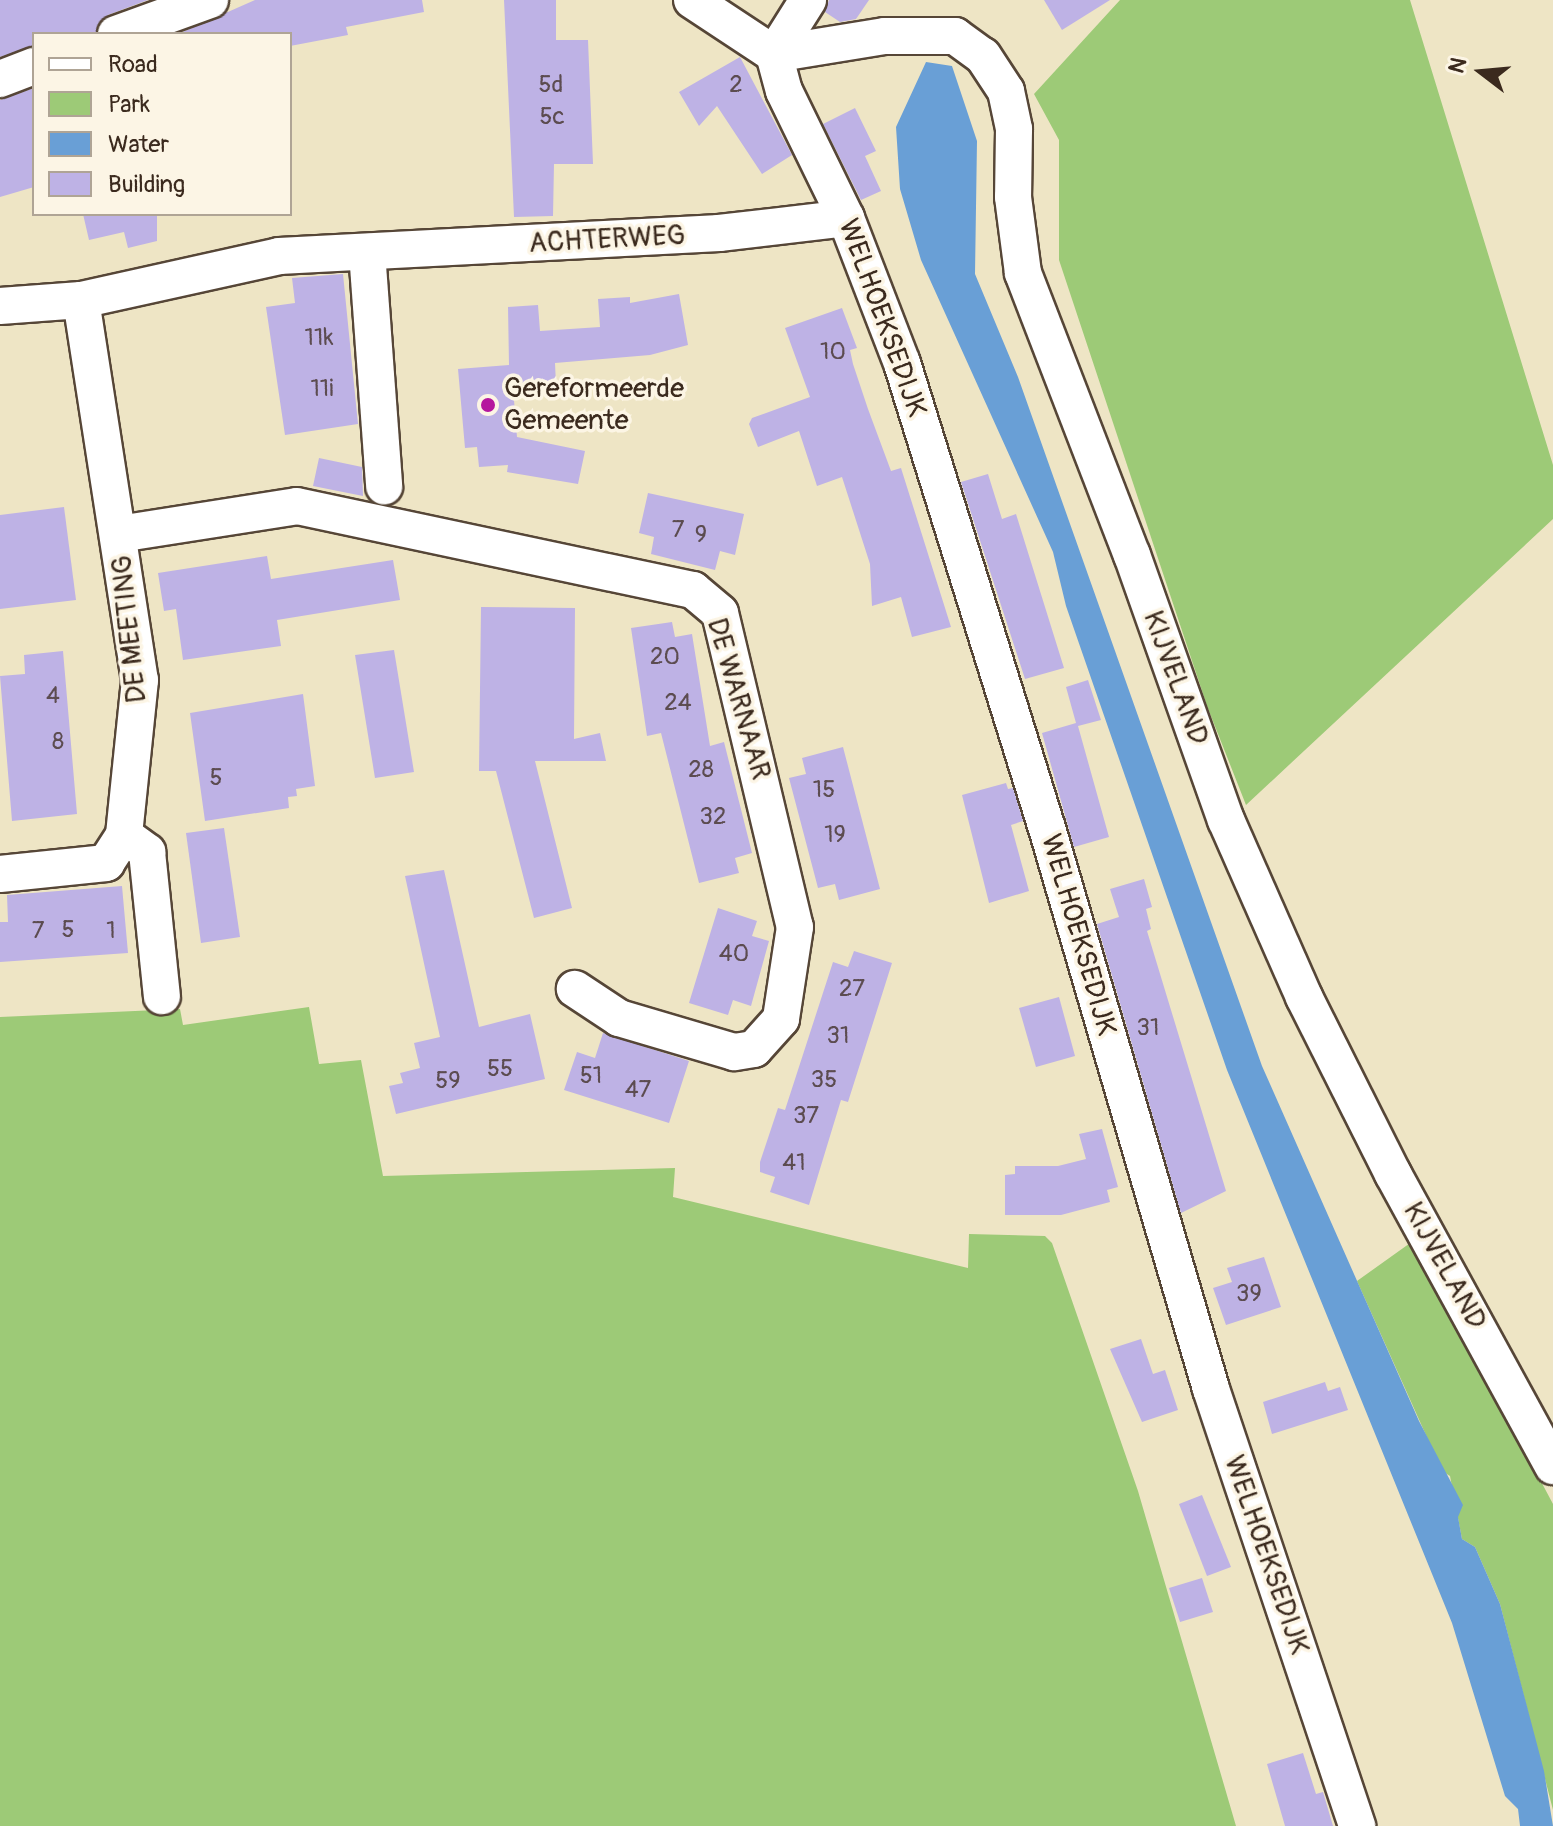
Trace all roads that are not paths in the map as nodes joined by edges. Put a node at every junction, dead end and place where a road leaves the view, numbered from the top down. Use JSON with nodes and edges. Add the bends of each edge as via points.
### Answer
{"nodes":[{"id":1,"x":210,"y":0,"type":"edge"},
{"id":2,"x":692,"y":0,"type":"edge"},
{"id":3,"x":808,"y":0,"type":"edge"},
{"id":4,"x":122,"y":32,"type":"edge"},
{"id":5,"x":774,"y":54,"type":"junction"},
{"id":6,"x":32,"y":67,"type":"edge"},
{"id":7,"x":0,"y":79,"type":"edge"},
{"id":8,"x":846,"y":218,"type":"junction"},
{"id":9,"x":367,"y":252,"type":"junction"},
{"id":10,"x":81,"y":300,"type":"junction"},
{"id":11,"x":0,"y":306,"type":"edge"},
{"id":12,"x":384,"y":486,"type":"dead end"},
{"id":13,"x":119,"y":534,"type":"junction"},
{"id":14,"x":124,"y":835,"type":"junction"},
{"id":15,"x":0,"y":874,"type":"edge"},
{"id":16,"x":575,"y":989,"type":"dead end"},
{"id":17,"x":162,"y":996,"type":"dead end"},
{"id":18,"x":1553,"y":1466,"type":"edge"},
{"id":19,"x":1357,"y":1826,"type":"edge"}],
"edges":[{"from":1,"to":4,"type":"street"},
{"from":2,"to":5,"type":"street"},
{"from":3,"to":5,"type":"street"},
{"from":5,"to":8,"type":"street","name":"WELHOEKSEDIJK","via":[[784,91]]},
{"from":5,"to":18,"type":"street","name":"KIJVELAND","via":[[885,36],[955,36],[983,56],[1006,91],[1014,129],[1013,197],[1023,273],[1132,555],[1226,820],[1304,997],[1393,1174]]},
{"from":6,"to":7,"type":"street"},
{"from":8,"to":9,"type":"street","name":"ACHTERWEG","via":[[719,233]]},
{"from":8,"to":19,"type":"street","name":"WELHOEKSEDIJK","via":[[902,363],[1047,828],[1211,1389]]},
{"from":9,"to":10,"type":"street","name":"ACHTERWEG","via":[[279,256]]},
{"from":9,"to":12,"type":"street"},
{"from":10,"to":11,"type":"street","name":"ACHTERWEG"},
{"from":10,"to":13,"type":"street","name":"DE MEETING"},
{"from":13,"to":14,"type":"street","name":"DE MEETING","via":[[140,680]]},
{"from":13,"to":16,"type":"street","name":"DE WARNAAR","via":[[297,506],[693,590],[720,613],[795,927],[781,1019],[754,1049],[734,1052],[619,1018]]},
{"from":14,"to":15,"type":"street","via":[[106,863]]},
{"from":14,"to":17,"type":"street","via":[[147,852]]}]}
